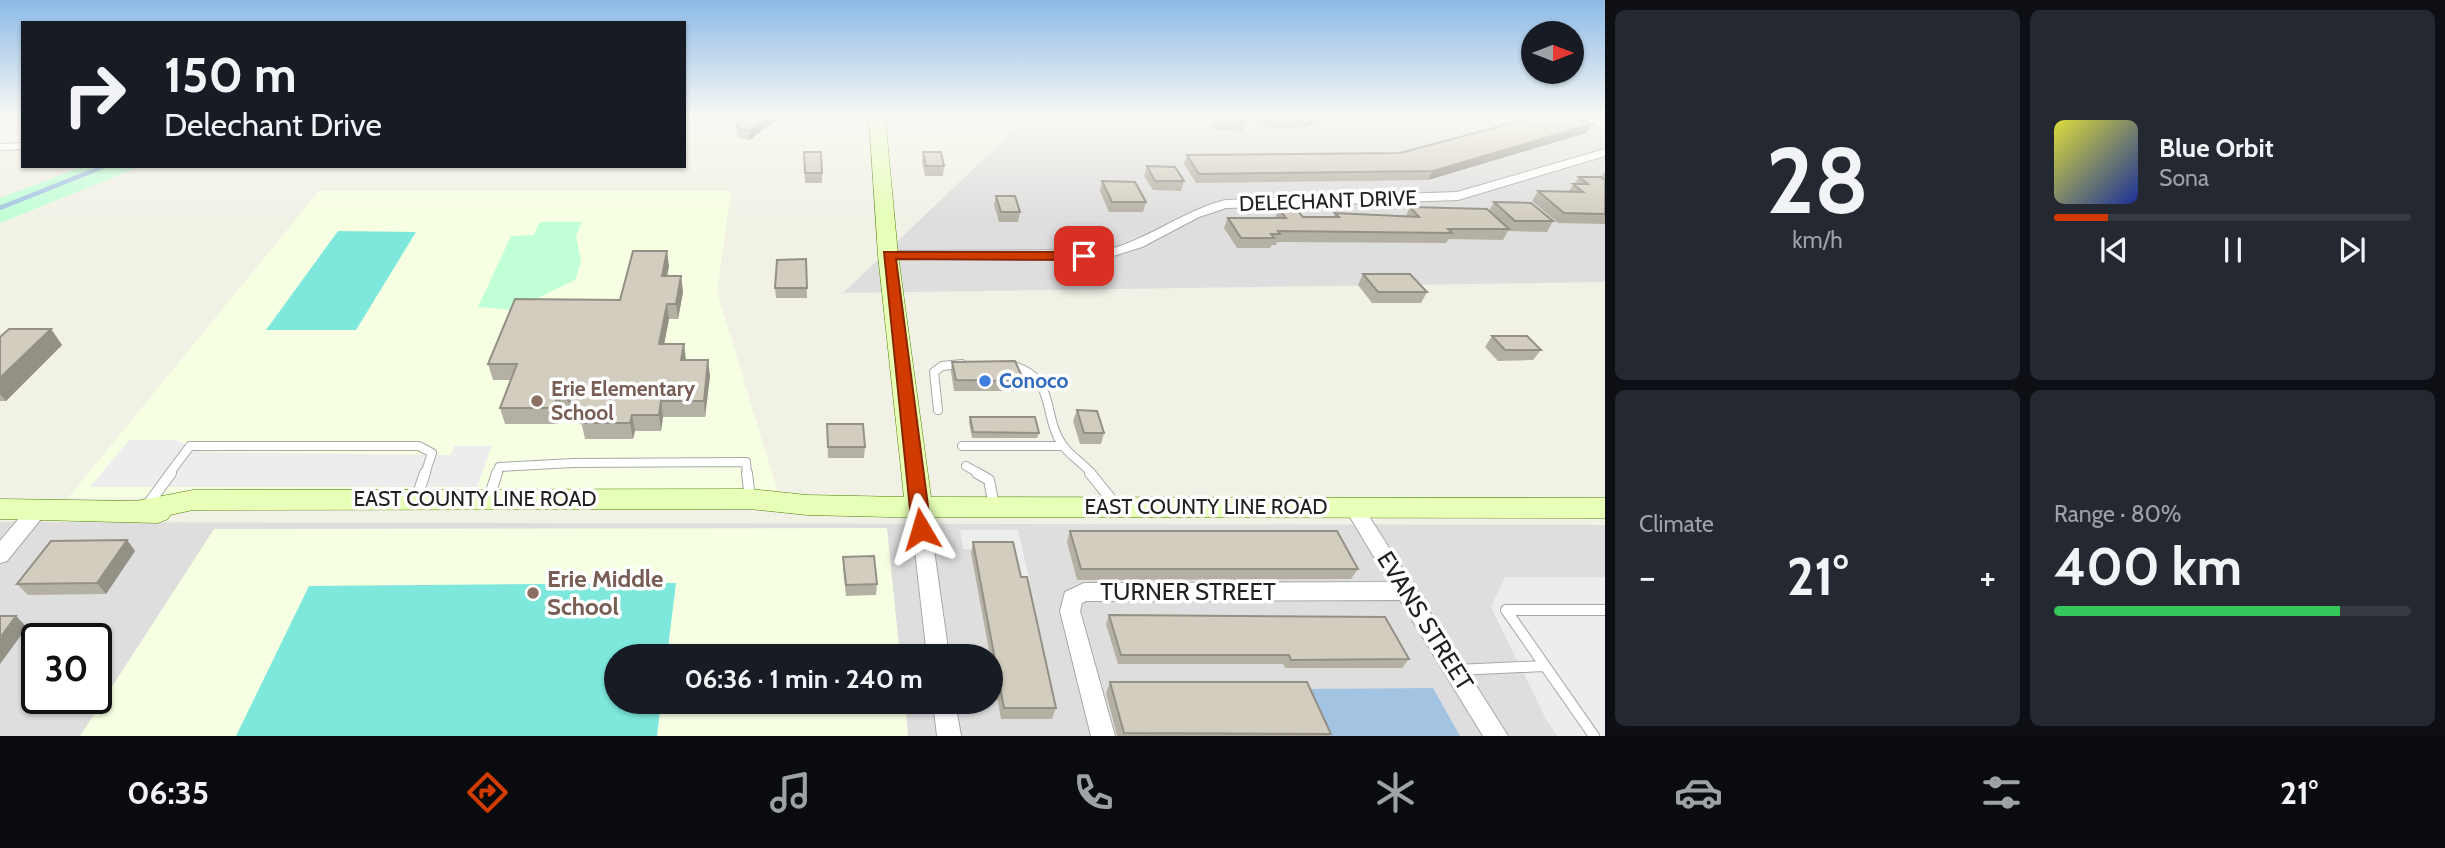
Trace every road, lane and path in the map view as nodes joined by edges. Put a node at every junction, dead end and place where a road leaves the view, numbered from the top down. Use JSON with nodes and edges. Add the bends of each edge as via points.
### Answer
{"nodes":[{"id":1,"x":880,"y":150,"type":"edge"},
{"id":2,"x":1605,"y":152,"type":"edge"},
{"id":3,"x":888,"y":255,"type":"junction"},
{"id":4,"x":978,"y":365,"type":"edge"},
{"id":5,"x":1002,"y":365,"type":"edge"},
{"id":6,"x":938,"y":410,"type":"dead end"},
{"id":7,"x":962,"y":446,"type":"dead end"},
{"id":8,"x":1063,"y":446,"type":"junction"},
{"id":9,"x":966,"y":466,"type":"dead end"},
{"id":10,"x":415,"y":499,"type":"junction"},
{"id":11,"x":488,"y":499,"type":"junction"},
{"id":12,"x":750,"y":499,"type":"junction"},
{"id":13,"x":807,"y":505,"type":"junction"},
{"id":14,"x":919,"y":507,"type":"junction"},
{"id":15,"x":994,"y":507,"type":"junction"},
{"id":16,"x":1116,"y":507,"type":"junction"},
{"id":17,"x":1353,"y":507,"type":"junction"},
{"id":18,"x":1605,"y":508,"type":"edge"},
{"id":19,"x":0,"y":509,"type":"edge"},
{"id":20,"x":38,"y":509,"type":"junction"},
{"id":21,"x":144,"y":509,"type":"junction"},
{"id":22,"x":0,"y":555,"type":"edge"},
{"id":23,"x":1406,"y":591,"type":"junction"},
{"id":24,"x":1605,"y":610,"type":"edge"},
{"id":25,"x":936,"y":644,"type":"edge"},
{"id":26,"x":1544,"y":666,"type":"junction"},
{"id":27,"x":1456,"y":670,"type":"junction"},
{"id":28,"x":946,"y":714,"type":"edge"},
{"id":29,"x":949,"y":736,"type":"edge"},
{"id":30,"x":1103,"y":736,"type":"edge"},
{"id":31,"x":1496,"y":736,"type":"edge"},
{"id":32,"x":1594,"y":736,"type":"edge"}],
"edges":[{"from":1,"to":3,"type":"main road"},
{"from":2,"to":3,"type":"street","name":"DELECHANT DRIVE","via":[[1458,196],[1225,204],[1206,208],[1132,248],[1107,254]]},
{"from":3,"to":14,"type":"main road"},
{"from":4,"to":6,"type":"lane","via":[[942,366],[934,372]]},
{"from":5,"to":8,"type":"lane","via":[[1030,370],[1040,382]]},
{"from":7,"to":8,"type":"lane"},
{"from":8,"to":16,"type":"lane","via":[[1086,467]]},
{"from":9,"to":15,"type":"lane","via":[[989,480]]},
{"from":10,"to":11,"type":"main road","name":"EAST COUNTY LINE ROAD"},
{"from":10,"to":21,"type":"main road","name":"EAST COUNTY LINE ROAD","via":[[193,500]]},
{"from":10,"to":21,"type":"lane","via":[[432,453],[419,446],[190,446]]},
{"from":11,"to":12,"type":"main road","name":"EAST COUNTY LINE ROAD"},
{"from":11,"to":12,"type":"lane","via":[[499,467],[746,463]]},
{"from":12,"to":13,"type":"main road","name":"EAST COUNTY LINE ROAD"},
{"from":13,"to":14,"type":"main road","name":"EAST COUNTY LINE ROAD"},
{"from":13,"to":21,"type":"main road","name":"EAST COUNTY LINE ROAD","via":[[751,514],[171,514]]},
{"from":14,"to":15,"type":"main road","name":"EAST COUNTY LINE ROAD"},
{"from":14,"to":25,"type":"street"},
{"from":15,"to":16,"type":"main road","name":"EAST COUNTY LINE ROAD"},
{"from":16,"to":17,"type":"main road","name":"EAST COUNTY LINE ROAD"},
{"from":17,"to":18,"type":"main road","name":"EAST COUNTY LINE ROAD"},
{"from":17,"to":23,"type":"street","name":"EVANS STREET"},
{"from":19,"to":20,"type":"main road","name":"EAST COUNTY LINE ROAD"},
{"from":20,"to":21,"type":"main road","name":"EAST COUNTY LINE ROAD"},
{"from":20,"to":22,"type":"street"},
{"from":23,"to":27,"type":"street","name":"EVANS STREET"},
{"from":23,"to":30,"type":"street","name":"TURNER STREET","via":[[1084,592],[1072,598],[1070,611]]},
{"from":24,"to":26,"type":"lane","via":[[1506,610]]},
{"from":26,"to":27,"type":"lane"},
{"from":26,"to":32,"type":"lane"},
{"from":27,"to":31,"type":"street","name":"EVANS STREET"},
{"from":28,"to":29,"type":"street"}]}
